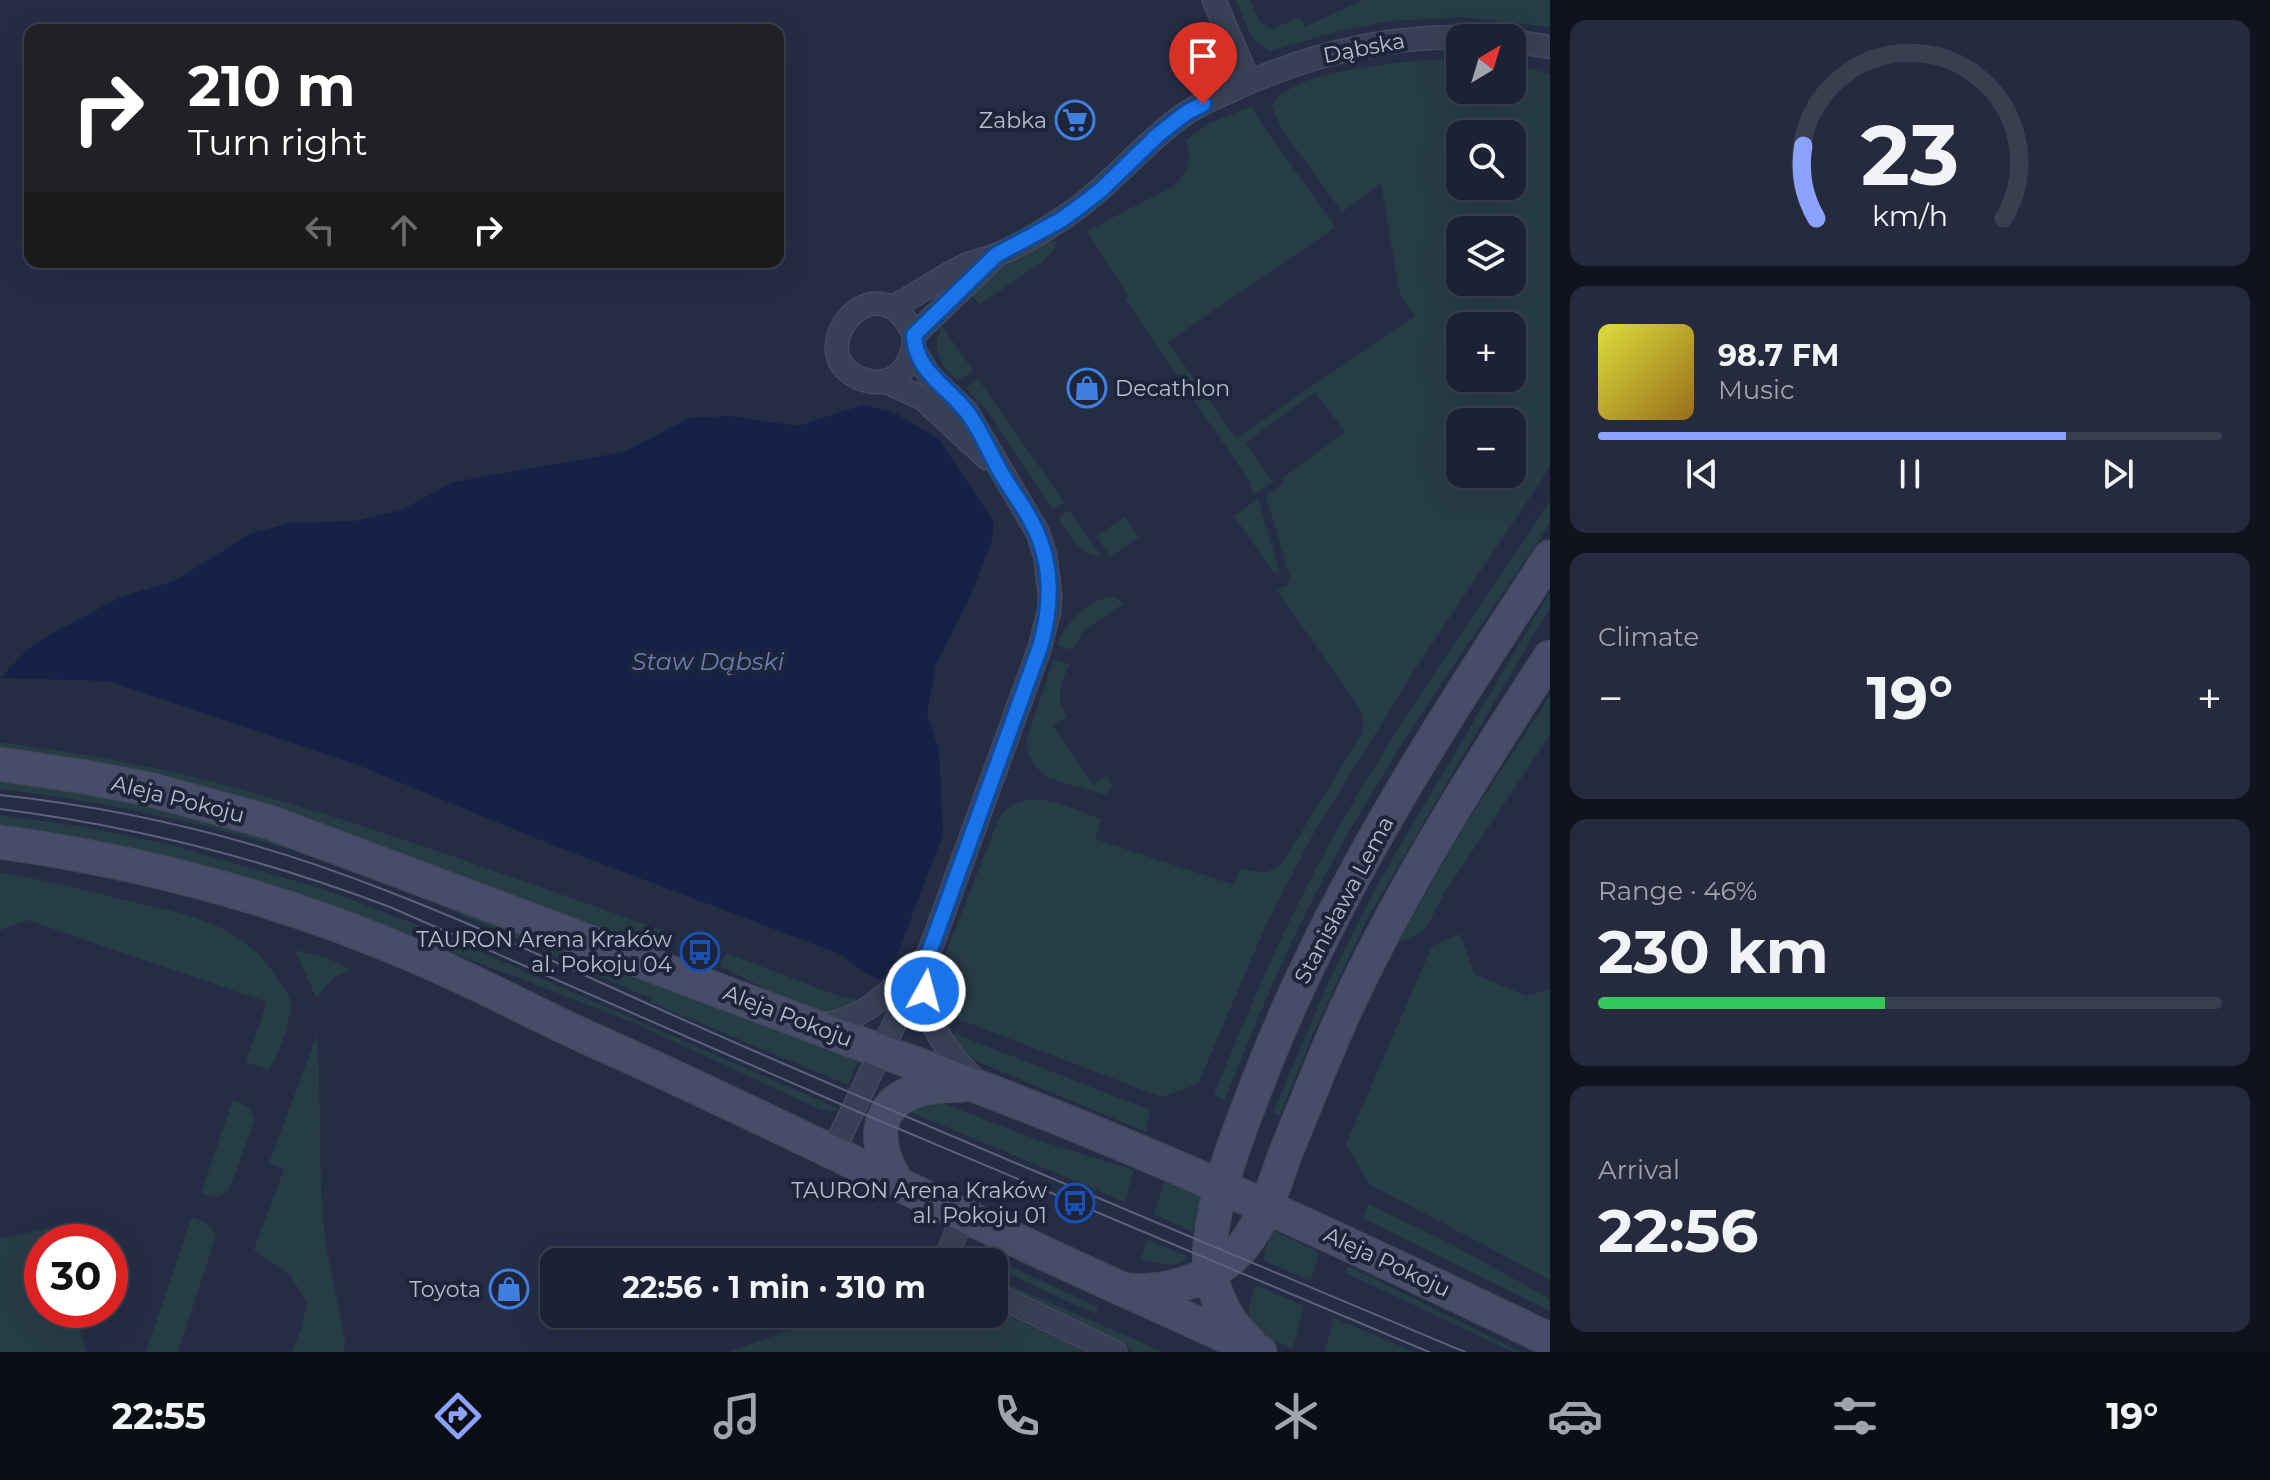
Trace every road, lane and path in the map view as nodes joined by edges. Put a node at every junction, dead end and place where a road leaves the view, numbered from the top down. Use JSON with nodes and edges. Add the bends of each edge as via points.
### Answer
{"nodes":[{"id":1,"x":1214,"y":0,"type":"edge"},
{"id":2,"x":1446,"y":38,"type":"edge"},
{"id":3,"x":1526,"y":43,"type":"edge"},
{"id":4,"x":1550,"y":47,"type":"edge"},
{"id":5,"x":1249,"y":82,"type":"junction"},
{"id":6,"x":996,"y":255,"type":"junction"},
{"id":7,"x":892,"y":307,"type":"junction"},
{"id":8,"x":914,"y":342,"type":"junction"},
{"id":9,"x":884,"y":381,"type":"junction"},
{"id":10,"x":999,"y":470,"type":"junction"},
{"id":11,"x":1550,"y":557,"type":"edge"},
{"id":12,"x":1550,"y":657,"type":"edge"},
{"id":13,"x":0,"y":764,"type":"edge"},
{"id":14,"x":0,"y":842,"type":"edge"},
{"id":15,"x":930,"y":950,"type":"junction"},
{"id":16,"x":812,"y":1025,"type":"junction"},
{"id":17,"x":883,"y":1052,"type":"junction"},
{"id":18,"x":978,"y":1084,"type":"junction"},
{"id":19,"x":832,"y":1153,"type":"junction"},
{"id":20,"x":898,"y":1184,"type":"junction"},
{"id":21,"x":1221,"y":1187,"type":"junction"},
{"id":22,"x":1266,"y":1207,"type":"junction"},
{"id":23,"x":963,"y":1215,"type":"junction"},
{"id":24,"x":950,"y":1248,"type":"edge"},
{"id":25,"x":1212,"y":1272,"type":"junction"},
{"id":26,"x":1125,"y":1290,"type":"junction"},
{"id":27,"x":1008,"y":1301,"type":"edge"},
{"id":28,"x":1550,"y":1340,"type":"edge"},
{"id":29,"x":1115,"y":1352,"type":"edge"},
{"id":30,"x":1261,"y":1352,"type":"edge"}],
"edges":[{"from":1,"to":5,"type":"street"},
{"from":2,"to":5,"type":"street","name":"Dąbska","via":[[1361,46]]},
{"from":3,"to":4,"type":"street"},
{"from":5,"to":6,"type":"street","name":"Dąbska","via":[[1186,113],[1083,204]]},
{"from":6,"to":7,"type":"street","via":[[964,266]]},
{"from":6,"to":8,"type":"street"},
{"from":7,"to":8,"type":"street","via":[[908,321]]},
{"from":7,"to":9,"type":"street","via":[[868,305],[854,311],[838,335],[843,365],[869,382]]},
{"from":8,"to":9,"type":"street","via":[[909,364]]},
{"from":8,"to":10,"type":"street","via":[[929,375],[967,412]]},
{"from":9,"to":10,"type":"street","via":[[922,398]]},
{"from":10,"to":15,"type":"street","via":[[1041,542],[1049,611]]},
{"from":11,"to":21,"type":"main road","name":"Stanisława Lema","via":[[1347,888],[1281,1024]]},
{"from":12,"to":22,"type":"main road","via":[[1389,921],[1332,1040]]},
{"from":13,"to":16,"type":"main road","name":"Aleja Pokoju","via":[[148,789],[269,822]]},
{"from":14,"to":19,"type":"main road","via":[[177,874],[333,923],[466,979]]},
{"from":15,"to":16,"type":"street","via":[[864,1011]]},
{"from":15,"to":17,"type":"street"},
{"from":15,"to":18,"type":"street","via":[[925,980],[930,1016],[948,1050]]},
{"from":16,"to":17,"type":"main road","name":"Aleja Pokoju"},
{"from":17,"to":18,"type":"main road","name":"Aleja Pokoju"},
{"from":17,"to":19,"type":"street"},
{"from":18,"to":20,"type":"main road","via":[[918,1090],[889,1109],[881,1150]]},
{"from":18,"to":21,"type":"main road","name":"Aleja Pokoju"},
{"from":19,"to":20,"type":"main road"},
{"from":20,"to":23,"type":"main road"},
{"from":21,"to":22,"type":"main road","name":"Aleja Pokoju"},
{"from":21,"to":25,"type":"main road","name":"Stanisława Lema","via":[[1210,1245]]},
{"from":22,"to":25,"type":"main road","via":[[1244,1245]]},
{"from":22,"to":28,"type":"main road","name":"Aleja Pokoju"},
{"from":23,"to":24,"type":"street"},
{"from":23,"to":26,"type":"main road"},
{"from":25,"to":26,"type":"main road","via":[[1178,1285]]},
{"from":25,"to":30,"type":"main road","name":"Stanisława Lema","via":[[1217,1297],[1231,1323]]},
{"from":26,"to":30,"type":"main road"},
{"from":27,"to":29,"type":"street"}]}
